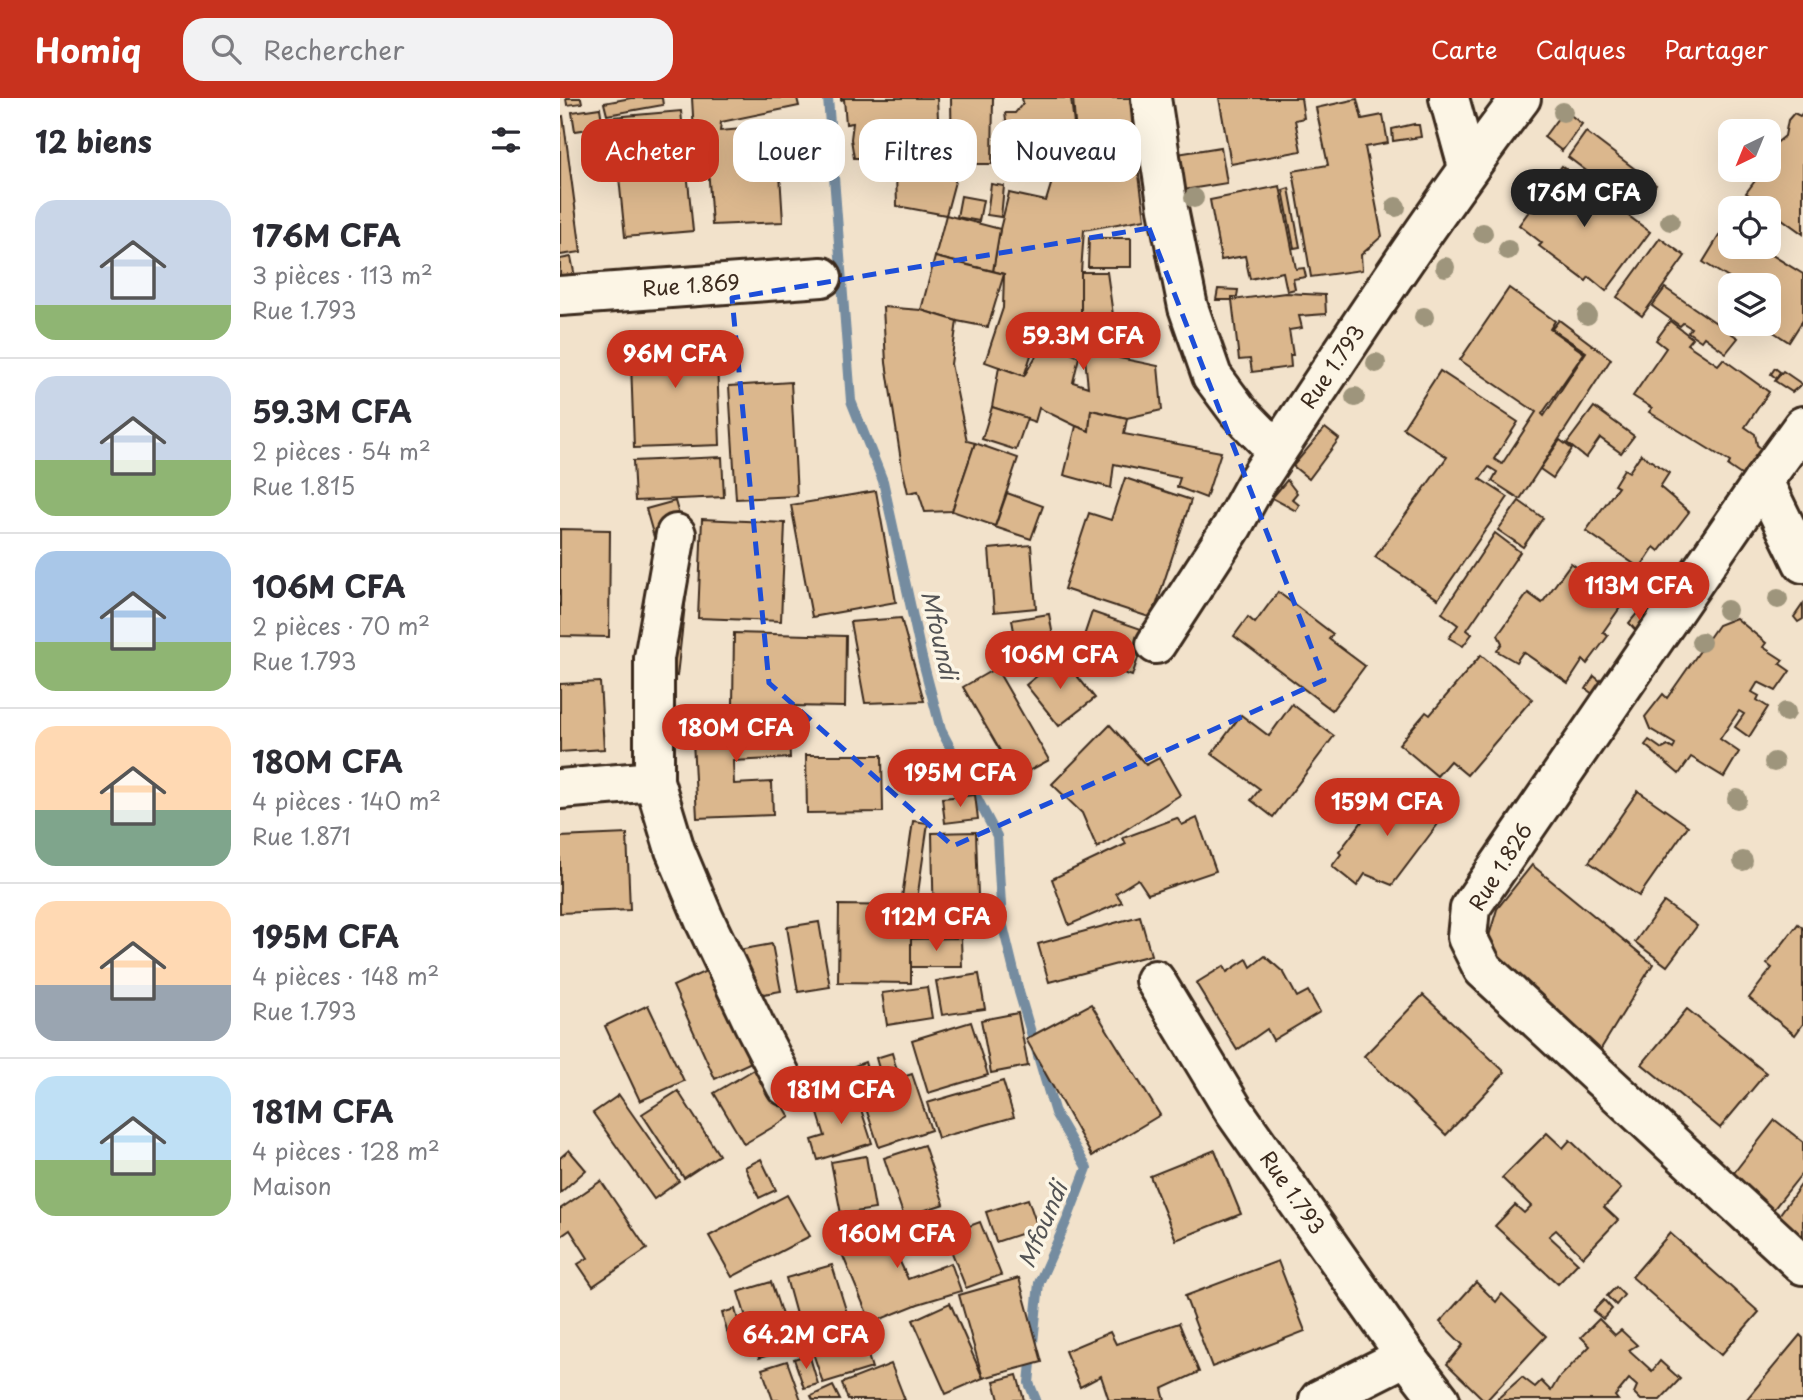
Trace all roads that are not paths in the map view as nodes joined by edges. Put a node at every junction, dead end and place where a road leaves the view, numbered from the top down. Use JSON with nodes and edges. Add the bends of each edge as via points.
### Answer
{"nodes":[{"id":1,"x":1151,"y":98,"type":"edge"},
{"id":2,"x":1449,"y":98,"type":"edge"},
{"id":3,"x":1521,"y":98,"type":"edge"},
{"id":4,"x":1468,"y":167,"type":"junction"},
{"id":5,"x":822,"y":277,"type":"dead end"},
{"id":6,"x":560,"y":296,"type":"edge"},
{"id":7,"x":1803,"y":426,"type":"edge"},
{"id":8,"x":1277,"y":451,"type":"junction"},
{"id":9,"x":1763,"y":481,"type":"junction"},
{"id":10,"x":676,"y":534,"type":"dead end"},
{"id":11,"x":1803,"y":563,"type":"edge"},
{"id":12,"x":1156,"y":643,"type":"dead end"},
{"id":13,"x":654,"y":781,"type":"junction"},
{"id":14,"x":560,"y":789,"type":"edge"},
{"id":15,"x":1155,"y":980,"type":"dead end"},
{"id":16,"x":786,"y":1086,"type":"dead end"},
{"id":17,"x":1803,"y":1265,"type":"edge"},
{"id":18,"x":1406,"y":1356,"type":"junction"},
{"id":19,"x":1320,"y":1400,"type":"edge"},
{"id":20,"x":1440,"y":1400,"type":"edge"}],
"edges":[{"from":1,"to":8,"type":"street","via":[[1188,307],[1212,376]]},
{"from":2,"to":4,"type":"street"},
{"from":3,"to":4,"type":"street","name":"Rue 1.793"},
{"from":4,"to":8,"type":"street","name":"Rue 1.793"},
{"from":5,"to":6,"type":"street","name":"Rue 1.869"},
{"from":7,"to":9,"type":"street","name":"Rue 1.826"},
{"from":8,"to":12,"type":"street","name":"Rue 1.793"},
{"from":9,"to":11,"type":"street"},
{"from":9,"to":17,"type":"street","name":"Rue 1.826","via":[[1471,908],[1467,937],[1483,969]]},
{"from":10,"to":13,"type":"street","via":[[654,658]]},
{"from":13,"to":14,"type":"street"},
{"from":13,"to":16,"type":"street","via":[[684,873]]},
{"from":15,"to":18,"type":"street","name":"Rue 1.793","via":[[1234,1111]]},
{"from":18,"to":19,"type":"street"},
{"from":18,"to":20,"type":"street","name":"Rue 1.793"}]}
